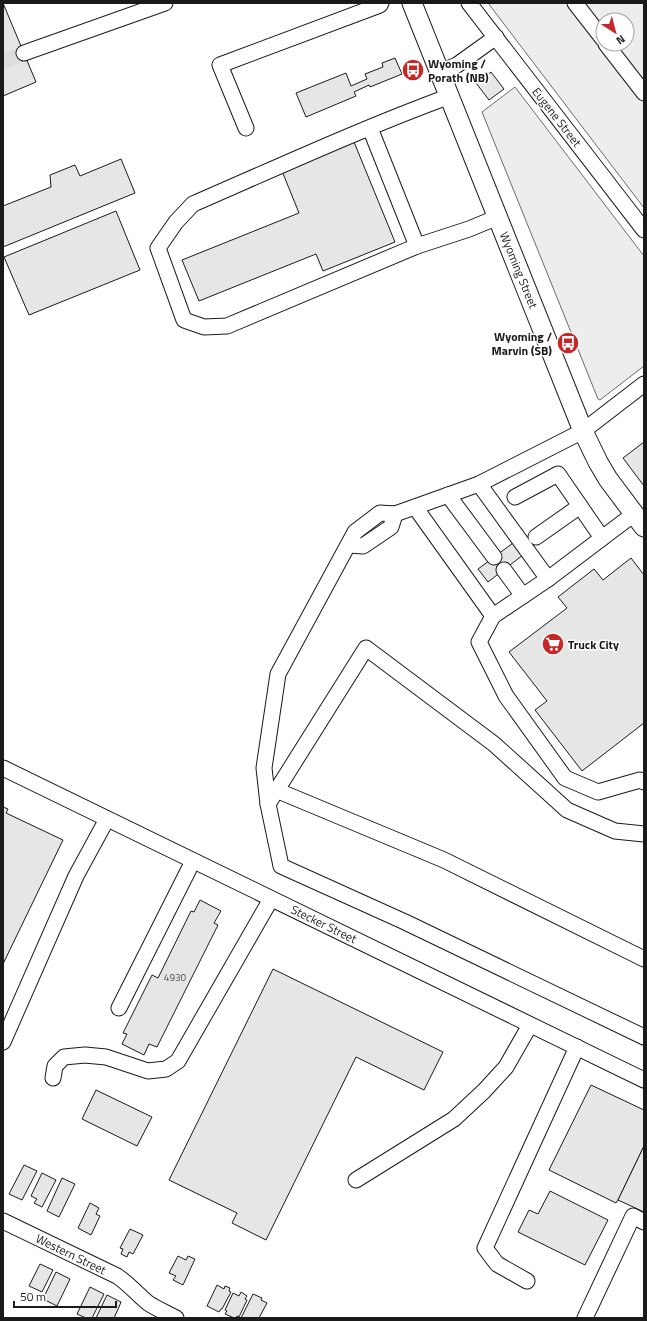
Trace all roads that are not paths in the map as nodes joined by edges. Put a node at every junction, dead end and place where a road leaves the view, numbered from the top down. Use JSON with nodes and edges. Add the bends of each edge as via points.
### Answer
{"nodes":[{"id":1,"x":165,"y":3,"type":"edge"},
{"id":2,"x":381,"y":3,"type":"edge"},
{"id":3,"x":412,"y":3,"type":"edge"},
{"id":4,"x":469,"y":3,"type":"edge"},
{"id":5,"x":575,"y":3,"type":"edge"},
{"id":6,"x":595,"y":29,"type":"edge"},
{"id":7,"x":496,"y":37,"type":"junction"},
{"id":8,"x":612,"y":52,"type":"edge"},
{"id":9,"x":24,"y":53,"type":"tunnel mouth"},
{"id":10,"x":440,"y":72,"type":"junction"},
{"id":11,"x":644,"y":93,"type":"edge"},
{"id":12,"x":450,"y":96,"type":"junction"},
{"id":13,"x":246,"y":128,"type":"dead end"},
{"id":14,"x":370,"y":128,"type":"junction"},
{"id":15,"x":498,"y":217,"type":"junction"},
{"id":16,"x":644,"y":230,"type":"edge"},
{"id":17,"x":417,"y":246,"type":"junction"},
{"id":18,"x":644,"y":384,"type":"edge"},
{"id":19,"x":583,"y":430,"type":"junction"},
{"id":20,"x":478,"y":484,"type":"junction"},
{"id":21,"x":448,"y":495,"type":"junction"},
{"id":22,"x":515,"y":497,"type":"dead end"},
{"id":23,"x":580,"y":506,"type":"junction"},
{"id":24,"x":415,"y":507,"type":"junction"},
{"id":25,"x":639,"y":521,"type":"edge"},
{"id":26,"x":536,"y":537,"type":"dead end"},
{"id":27,"x":602,"y":538,"type":"junction"},
{"id":28,"x":494,"y":557,"type":"dead end"},
{"id":29,"x":504,"y":570,"type":"dead end"},
{"id":30,"x":548,"y":579,"type":"junction"},
{"id":31,"x":523,"y":596,"type":"junction"},
{"id":32,"x":494,"y":616,"type":"junction"},
{"id":33,"x":3,"y":768,"type":"edge"},
{"id":34,"x":644,"y":782,"type":"edge"},
{"id":35,"x":276,"y":790,"type":"junction"},
{"id":36,"x":268,"y":804,"type":"junction"},
{"id":37,"x":107,"y":819,"type":"junction"},
{"id":38,"x":644,"y":834,"type":"edge"},
{"id":39,"x":192,"y":860,"type":"junction"},
{"id":40,"x":271,"y":899,"type":"junction"},
{"id":41,"x":644,"y":959,"type":"edge"},
{"id":42,"x":119,"y":1008,"type":"dead end"},
{"id":43,"x":530,"y":1025,"type":"junction"},
{"id":44,"x":644,"y":1037,"type":"edge"},
{"id":45,"x":3,"y":1042,"type":"edge"},
{"id":46,"x":577,"y":1047,"type":"junction"},
{"id":47,"x":53,"y":1078,"type":"dead end"},
{"id":48,"x":644,"y":1080,"type":"edge"},
{"id":49,"x":356,"y":1180,"type":"dead end"},
{"id":50,"x":3,"y":1221,"type":"edge"},
{"id":51,"x":644,"y":1222,"type":"edge"},
{"id":52,"x":527,"y":1281,"type":"dead end"},
{"id":53,"x":176,"y":1318,"type":"edge"},
{"id":54,"x":585,"y":1318,"type":"edge"}],
"edges":[{"from":1,"to":9,"type":"street"},
{"from":2,"to":13,"type":"street","via":[[220,65]]},
{"from":3,"to":10,"type":"main road","name":"Wyoming Street"},
{"from":4,"to":7,"type":"street","name":"Eugene Street"},
{"from":5,"to":6,"type":"street"},
{"from":7,"to":10,"type":"street","via":[[457,66]]},
{"from":7,"to":16,"type":"street","name":"Eugene Street"},
{"from":8,"to":11,"type":"street"},
{"from":10,"to":12,"type":"main road","name":"Wyoming Street"},
{"from":12,"to":14,"type":"street"},
{"from":12,"to":15,"type":"main road","name":"Wyoming Street"},
{"from":14,"to":17,"type":"street"},
{"from":14,"to":17,"type":"street","via":[[193,204],[176,222],[158,248],[184,320],[204,328],[227,326]]},
{"from":15,"to":17,"type":"street"},
{"from":15,"to":19,"type":"main road","name":"Wyoming Street"},
{"from":18,"to":19,"type":"street"},
{"from":19,"to":20,"type":"street"},
{"from":19,"to":25,"type":"main road","name":"Wyoming Street","via":[[608,479]]},
{"from":20,"to":21,"type":"street"},
{"from":20,"to":30,"type":"street"},
{"from":21,"to":24,"type":"street"},
{"from":21,"to":28,"type":"street"},
{"from":22,"to":23,"type":"street","via":[[558,474]]},
{"from":23,"to":26,"type":"street"},
{"from":23,"to":27,"type":"street"},
{"from":24,"to":32,"type":"street"},
{"from":24,"to":36,"type":"street","via":[[394,514],[380,513],[355,532],[278,674],[264,768]]},
{"from":25,"to":27,"type":"street"},
{"from":27,"to":30,"type":"street"},
{"from":29,"to":31,"type":"street"},
{"from":30,"to":31,"type":"street"},
{"from":31,"to":32,"type":"street"},
{"from":32,"to":34,"type":"street","via":[[479,642],[506,696],[565,778],[598,792],[640,780]]},
{"from":33,"to":37,"type":"street","name":"Stecker Street"},
{"from":35,"to":36,"type":"street"},
{"from":35,"to":38,"type":"street","via":[[366,648],[494,744],[567,810],[614,831]]},
{"from":35,"to":41,"type":"street","via":[[444,860]]},
{"from":36,"to":44,"type":"street","via":[[281,866],[405,922]]},
{"from":37,"to":39,"type":"street","name":"Stecker Street"},
{"from":37,"to":45,"type":"street","via":[[76,876]]},
{"from":39,"to":40,"type":"street","name":"Stecker Street"},
{"from":39,"to":42,"type":"street"},
{"from":40,"to":43,"type":"street","name":"Stecker Street"},
{"from":40,"to":47,"type":"street","via":[[178,1061],[166,1069],[148,1071],[106,1057],[64,1057],[55,1066]]},
{"from":43,"to":46,"type":"street","name":"Stecker Street"},
{"from":43,"to":49,"type":"street","via":[[506,1067],[454,1119]]},
{"from":46,"to":48,"type":"street","name":"Stecker Street"},
{"from":46,"to":52,"type":"street","via":[[485,1248],[497,1264]]},
{"from":50,"to":53,"type":"street","name":"Western Street","via":[[117,1276],[148,1303]]},
{"from":51,"to":54,"type":"street","via":[[633,1216]]}]}
